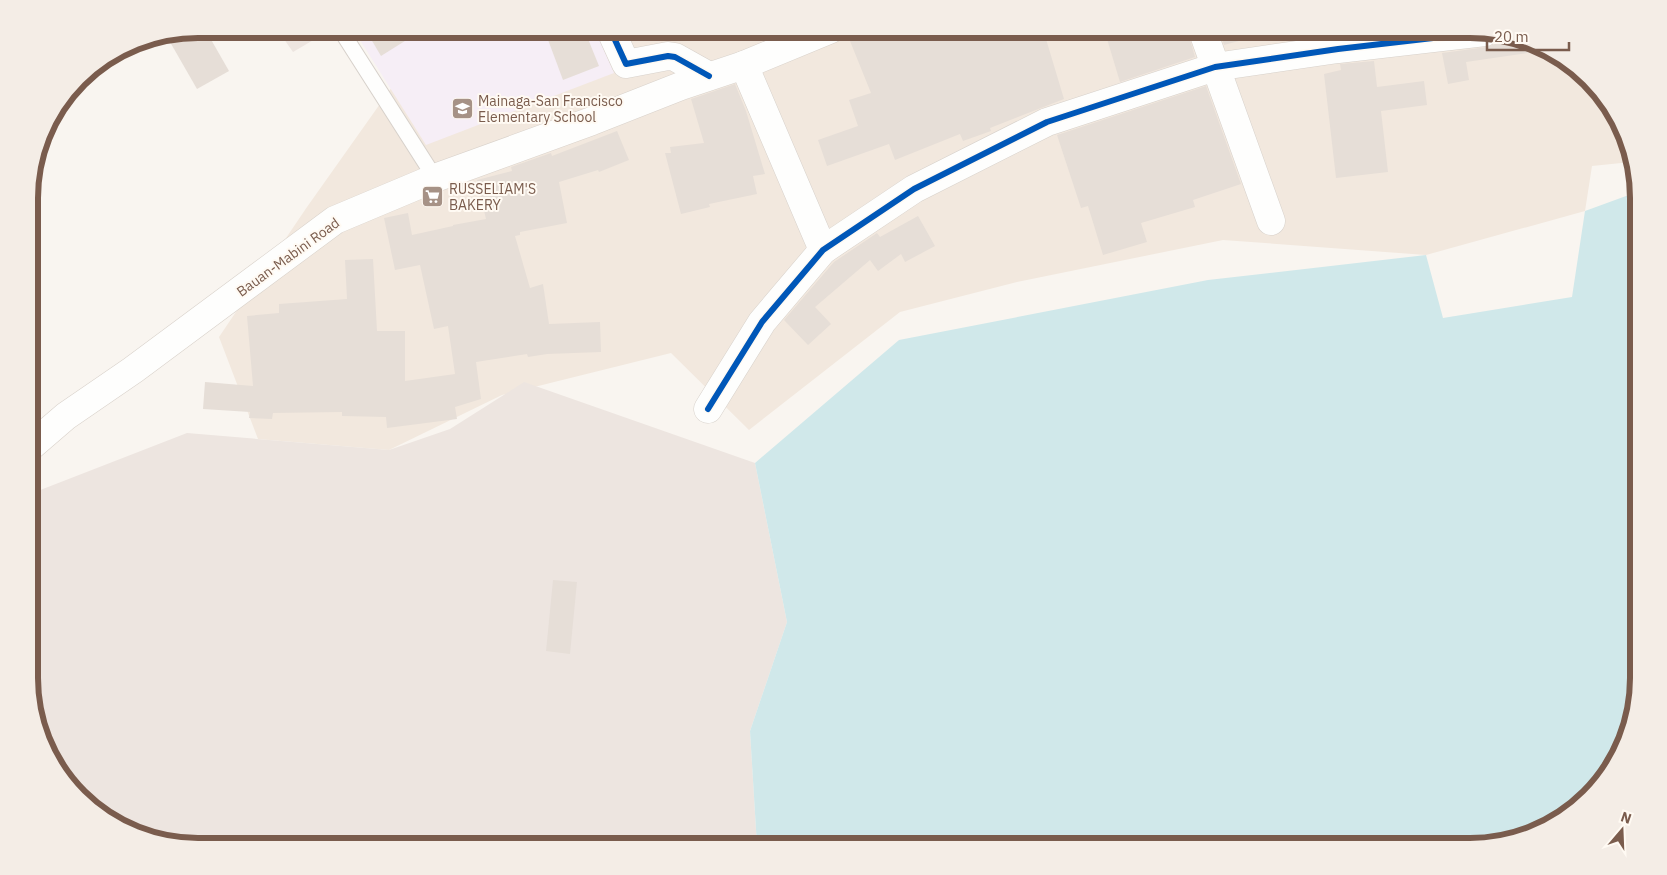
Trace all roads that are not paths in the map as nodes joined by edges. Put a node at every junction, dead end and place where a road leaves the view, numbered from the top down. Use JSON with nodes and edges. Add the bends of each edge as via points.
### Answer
{"nodes":[{"id":1,"x":346,"y":38,"type":"edge"},
{"id":2,"x":614,"y":38,"type":"edge"},
{"id":3,"x":809,"y":38,"type":"edge"},
{"id":4,"x":1205,"y":38,"type":"edge"},
{"id":5,"x":1433,"y":38,"type":"edge"},
{"id":6,"x":744,"y":65,"type":"junction"},
{"id":7,"x":1215,"y":67,"type":"junction"},
{"id":8,"x":709,"y":76,"type":"junction"},
{"id":9,"x":435,"y":178,"type":"junction"},
{"id":10,"x":1271,"y":221,"type":"dead end"},
{"id":11,"x":823,"y":250,"type":"junction"},
{"id":12,"x":708,"y":409,"type":"dead end"},
{"id":13,"x":38,"y":439,"type":"edge"}],
"edges":[{"from":1,"to":9,"type":"lane"},
{"from":2,"to":8,"type":"street","via":[[626,64],[675,57]]},
{"from":3,"to":6,"type":"street","name":"Bauan-Mabini Road"},
{"from":4,"to":7,"type":"street"},
{"from":5,"to":7,"type":"street"},
{"from":6,"to":8,"type":"street","name":"Bauan-Mabini Road"},
{"from":6,"to":11,"type":"street"},
{"from":7,"to":10,"type":"street"},
{"from":7,"to":11,"type":"street","via":[[1047,122],[914,189]]},
{"from":8,"to":9,"type":"street","name":"Bauan-Mabini Road"},
{"from":9,"to":13,"type":"street","name":"Bauan-Mabini Road","via":[[335,220]]},
{"from":11,"to":12,"type":"street","via":[[762,322]]}]}
